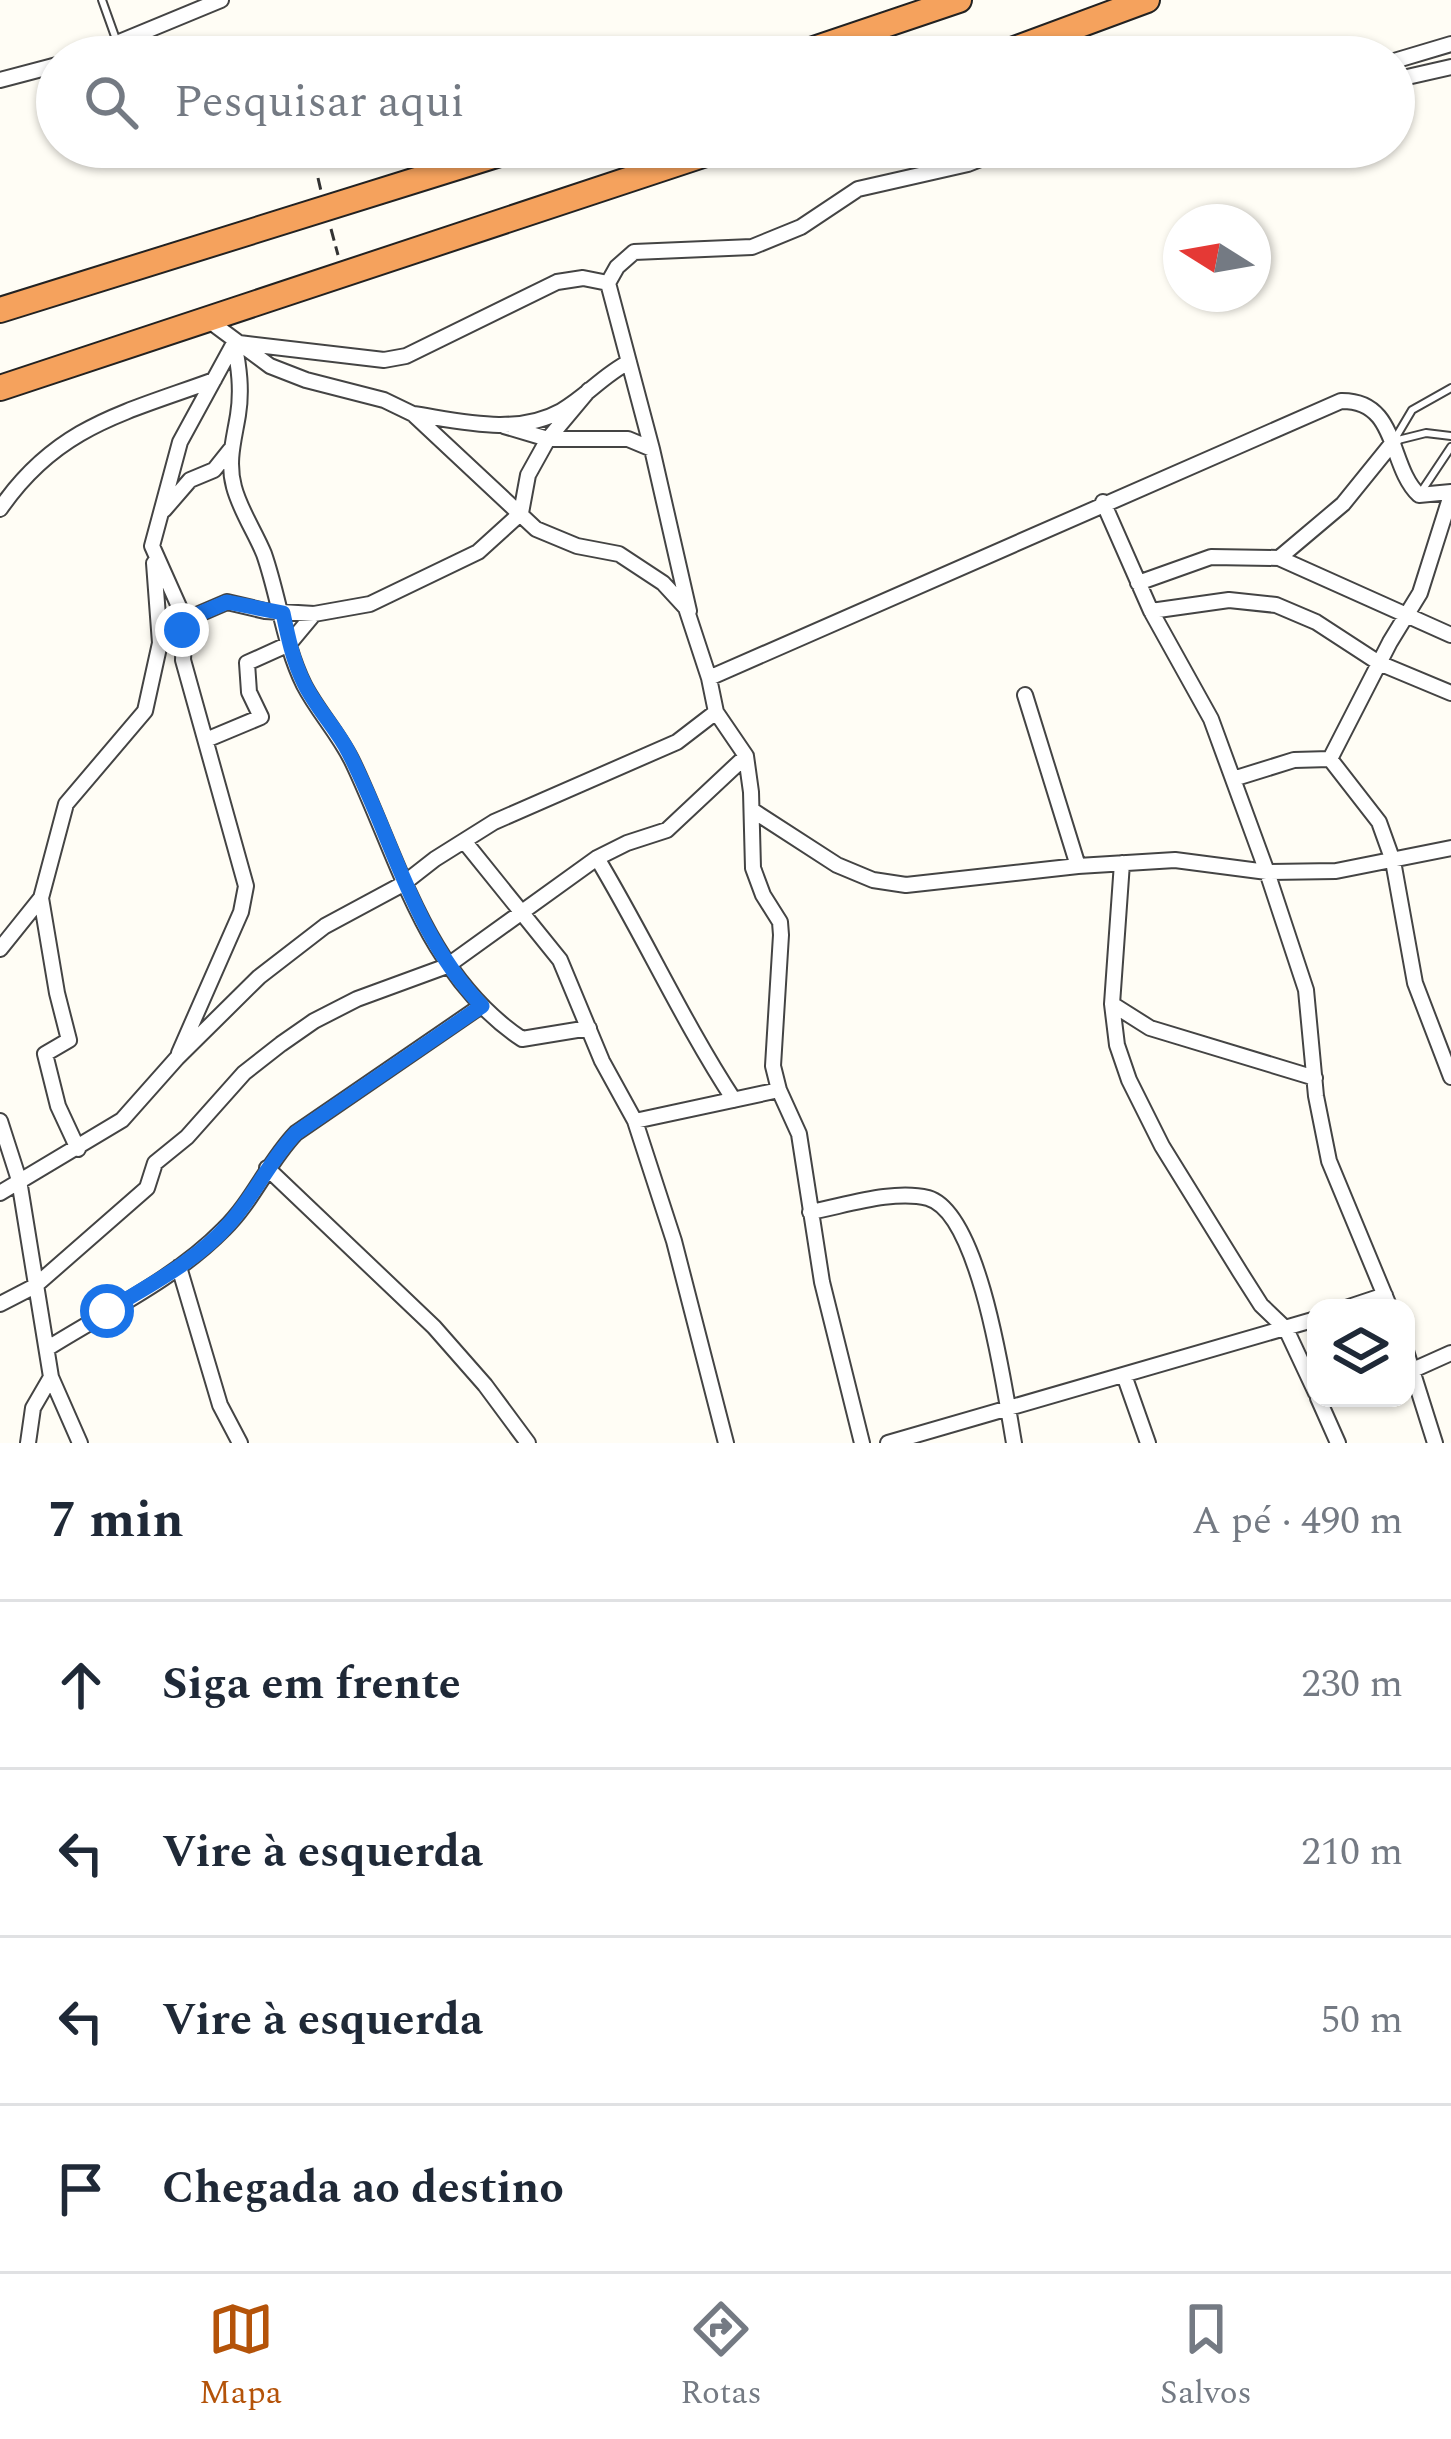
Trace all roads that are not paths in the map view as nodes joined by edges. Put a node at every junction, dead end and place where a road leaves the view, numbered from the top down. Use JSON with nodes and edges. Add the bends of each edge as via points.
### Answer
{"nodes":[{"id":1,"x":102,"y":0,"type":"edge"},
{"id":2,"x":221,"y":0,"type":"edge"},
{"id":3,"x":959,"y":0,"type":"edge"},
{"id":4,"x":1148,"y":0,"type":"edge"},
{"id":5,"x":115,"y":36,"type":"edge"},
{"id":6,"x":134,"y":36,"type":"edge"},
{"id":7,"x":852,"y":36,"type":"edge"},
{"id":8,"x":1050,"y":36,"type":"edge"},
{"id":9,"x":1451,"y":44,"type":"edge"},
{"id":10,"x":1415,"y":55,"type":"edge"},
{"id":11,"x":1451,"y":67,"type":"edge"},
{"id":12,"x":36,"y":71,"type":"edge"},
{"id":13,"x":1415,"y":75,"type":"edge"},
{"id":14,"x":0,"y":80,"type":"edge"},
{"id":15,"x":455,"y":168,"type":"edge"},
{"id":16,"x":664,"y":168,"type":"edge"},
{"id":17,"x":950,"y":168,"type":"edge"},
{"id":18,"x":608,"y":283,"type":"junction"},
{"id":19,"x":0,"y":310,"type":"edge"},
{"id":20,"x":208,"y":320,"type":"junction"},
{"id":21,"x":234,"y":342,"type":"junction"},
{"id":22,"x":629,"y":362,"type":"junction"},
{"id":23,"x":214,"y":380,"type":"junction"},
{"id":24,"x":0,"y":388,"type":"edge"},
{"id":25,"x":1451,"y":388,"type":"edge"},
{"id":26,"x":589,"y":390,"type":"junction"},
{"id":27,"x":413,"y":414,"type":"junction"},
{"id":28,"x":504,"y":426,"type":"junction"},
{"id":29,"x":1451,"y":436,"type":"edge"},
{"id":30,"x":548,"y":439,"type":"junction"},
{"id":31,"x":1394,"y":441,"type":"junction"},
{"id":32,"x":1451,"y":447,"type":"edge"},
{"id":33,"x":652,"y":449,"type":"junction"},
{"id":34,"x":230,"y":450,"type":"junction"},
{"id":35,"x":1451,"y":494,"type":"edge"},
{"id":36,"x":1419,"y":495,"type":"junction"},
{"id":37,"x":1103,"y":502,"type":"junction"},
{"id":38,"x":0,"y":509,"type":"edge"},
{"id":39,"x":521,"y":513,"type":"junction"},
{"id":40,"x":161,"y":514,"type":"junction"},
{"id":41,"x":152,"y":546,"type":"junction"},
{"id":42,"x":1279,"y":558,"type":"junction"},
{"id":43,"x":1138,"y":583,"type":"junction"},
{"id":44,"x":1151,"y":611,"type":"junction"},
{"id":45,"x":283,"y":613,"type":"junction"},
{"id":46,"x":314,"y":614,"type":"junction"},
{"id":47,"x":1406,"y":617,"type":"junction"},
{"id":48,"x":185,"y":620,"type":"junction"},
{"id":49,"x":1451,"y":635,"type":"edge"},
{"id":50,"x":289,"y":644,"type":"junction"},
{"id":51,"x":700,"y":659,"type":"junction"},
{"id":52,"x":1379,"y":663,"type":"junction"},
{"id":53,"x":709,"y":678,"type":"junction"},
{"id":54,"x":1451,"y":693,"type":"edge"},
{"id":55,"x":1025,"y":695,"type":"dead end"},
{"id":56,"x":716,"y":712,"type":"junction"},
{"id":57,"x":206,"y":740,"type":"junction"},
{"id":58,"x":746,"y":756,"type":"junction"},
{"id":59,"x":1330,"y":759,"type":"junction"},
{"id":60,"x":1233,"y":779,"type":"junction"},
{"id":61,"x":752,"y":810,"type":"junction"},
{"id":62,"x":464,"y":841,"type":"junction"},
{"id":63,"x":1451,"y":848,"type":"edge"},
{"id":64,"x":597,"y":859,"type":"junction"},
{"id":65,"x":1393,"y":862,"type":"junction"},
{"id":66,"x":1122,"y":863,"type":"junction"},
{"id":67,"x":1078,"y":866,"type":"junction"},
{"id":68,"x":1268,"y":872,"type":"junction"},
{"id":69,"x":403,"y":884,"type":"junction"},
{"id":70,"x":41,"y":898,"type":"junction"},
{"id":71,"x":522,"y":913,"type":"junction"},
{"id":72,"x":0,"y":950,"type":"edge"},
{"id":73,"x":447,"y":966,"type":"junction"},
{"id":74,"x":1112,"y":1004,"type":"junction"},
{"id":75,"x":482,"y":1006,"type":"junction"},
{"id":76,"x":589,"y":1028,"type":"junction"},
{"id":77,"x":177,"y":1058,"type":"junction"},
{"id":78,"x":1451,"y":1077,"type":"edge"},
{"id":79,"x":1315,"y":1078,"type":"junction"},
{"id":80,"x":778,"y":1090,"type":"junction"},
{"id":81,"x":734,"y":1100,"type":"junction"},
{"id":82,"x":0,"y":1121,"type":"edge"},
{"id":83,"x":634,"y":1121,"type":"junction"},
{"id":84,"x":78,"y":1149,"type":"junction"},
{"id":85,"x":267,"y":1168,"type":"junction"},
{"id":86,"x":19,"y":1180,"type":"junction"},
{"id":87,"x":0,"y":1193,"type":"edge"},
{"id":88,"x":810,"y":1212,"type":"junction"},
{"id":89,"x":179,"y":1267,"type":"junction"},
{"id":90,"x":35,"y":1286,"type":"junction"},
{"id":91,"x":1387,"y":1299,"type":"edge"},
{"id":92,"x":0,"y":1304,"type":"edge"},
{"id":93,"x":1307,"y":1321,"type":"edge"},
{"id":94,"x":1286,"y":1329,"type":"junction"},
{"id":95,"x":48,"y":1348,"type":"junction"},
{"id":96,"x":1451,"y":1353,"type":"edge"},
{"id":97,"x":1415,"y":1369,"type":"edge"},
{"id":98,"x":1307,"y":1374,"type":"edge"},
{"id":99,"x":1124,"y":1375,"type":"junction"},
{"id":100,"x":51,"y":1377,"type":"junction"},
{"id":101,"x":1415,"y":1377,"type":"edge"},
{"id":102,"x":1007,"y":1406,"type":"junction"},
{"id":103,"x":1322,"y":1407,"type":"edge"},
{"id":104,"x":28,"y":1443,"type":"edge"},
{"id":105,"x":80,"y":1443,"type":"edge"},
{"id":106,"x":240,"y":1443,"type":"edge"},
{"id":107,"x":527,"y":1443,"type":"edge"},
{"id":108,"x":726,"y":1443,"type":"edge"},
{"id":109,"x":862,"y":1443,"type":"edge"},
{"id":110,"x":888,"y":1443,"type":"edge"},
{"id":111,"x":1014,"y":1443,"type":"edge"},
{"id":112,"x":1148,"y":1443,"type":"edge"},
{"id":113,"x":1338,"y":1443,"type":"edge"},
{"id":114,"x":1435,"y":1443,"type":"edge"}],
"edges":[{"from":1,"to":5,"type":"lane"},
{"from":2,"to":6,"type":"street"},
{"from":3,"to":7,"type":"highway"},
{"from":4,"to":8,"type":"highway"},
{"from":9,"to":10,"type":"street"},
{"from":11,"to":13,"type":"street"},
{"from":12,"to":14,"type":"street"},
{"from":15,"to":19,"type":"highway"},
{"from":16,"to":20,"type":"highway"},
{"from":17,"to":18,"type":"street","via":[[858,189],[752,247],[634,252]]},
{"from":18,"to":21,"type":"street","via":[[556,282],[384,360]]},
{"from":18,"to":22,"type":"street"},
{"from":20,"to":21,"type":"street"},
{"from":20,"to":24,"type":"highway"},
{"from":21,"to":23,"type":"street"},
{"from":21,"to":27,"type":"street","via":[[270,366]]},
{"from":21,"to":34,"type":"street","via":[[241,375]]},
{"from":22,"to":26,"type":"street"},
{"from":22,"to":33,"type":"street"},
{"from":23,"to":38,"type":"street","via":[[104,419],[52,449]]},
{"from":23,"to":40,"type":"street","via":[[180,442]]},
{"from":25,"to":31,"type":"lane","via":[[1412,410]]},
{"from":26,"to":28,"type":"street","via":[[551,415]]},
{"from":26,"to":30,"type":"street"},
{"from":27,"to":28,"type":"street"},
{"from":27,"to":39,"type":"street"},
{"from":28,"to":30,"type":"street"},
{"from":29,"to":31,"type":"lane"},
{"from":30,"to":33,"type":"street","via":[[628,440]]},
{"from":30,"to":39,"type":"street","via":[[528,475]]},
{"from":31,"to":36,"type":"street"},
{"from":31,"to":37,"type":"street","via":[[1386,422],[1341,401]]},
{"from":31,"to":42,"type":"street","via":[[1343,504]]},
{"from":32,"to":36,"type":"lane"},
{"from":33,"to":51,"type":"street"},
{"from":34,"to":40,"type":"street"},
{"from":34,"to":45,"type":"street","via":[[234,487]]},
{"from":35,"to":36,"type":"street"},
{"from":35,"to":47,"type":"street"},
{"from":37,"to":43,"type":"street"},
{"from":37,"to":53,"type":"street"},
{"from":39,"to":46,"type":"street","via":[[478,553],[421,582],[370,604]]},
{"from":39,"to":51,"type":"street","via":[[554,538],[619,554],[663,583],[686,608]]},
{"from":40,"to":41,"type":"street"},
{"from":41,"to":48,"type":"street"},
{"from":41,"to":70,"type":"street","via":[[160,643],[145,711],[66,804]]},
{"from":42,"to":43,"type":"street","via":[[1211,557]]},
{"from":42,"to":47,"type":"street"},
{"from":43,"to":44,"type":"street"},
{"from":44,"to":52,"type":"street","via":[[1228,600],[1276,605]]},
{"from":44,"to":60,"type":"street"},
{"from":45,"to":46,"type":"street"},
{"from":45,"to":48,"type":"street","via":[[227,602]]},
{"from":45,"to":50,"type":"street"},
{"from":46,"to":50,"type":"street"},
{"from":47,"to":49,"type":"street"},
{"from":47,"to":52,"type":"street"},
{"from":48,"to":57,"type":"street","via":[[183,660]]},
{"from":50,"to":57,"type":"street","via":[[247,663],[261,717]]},
{"from":50,"to":69,"type":"street","via":[[304,685],[347,749]]},
{"from":51,"to":53,"type":"street"},
{"from":52,"to":54,"type":"street"},
{"from":52,"to":59,"type":"street"},
{"from":53,"to":56,"type":"street"},
{"from":55,"to":67,"type":"street"},
{"from":56,"to":58,"type":"street"},
{"from":56,"to":62,"type":"street","via":[[677,742]]},
{"from":57,"to":77,"type":"street","via":[[245,900]]},
{"from":58,"to":61,"type":"street"},
{"from":58,"to":64,"type":"street","via":[[667,830]]},
{"from":59,"to":60,"type":"street","via":[[1294,760]]},
{"from":59,"to":65,"type":"street","via":[[1379,822]]},
{"from":60,"to":68,"type":"street"},
{"from":61,"to":67,"type":"street","via":[[837,865],[891,884]]},
{"from":61,"to":80,"type":"street","via":[[753,868],[780,922]]},
{"from":62,"to":69,"type":"street"},
{"from":62,"to":71,"type":"street"},
{"from":63,"to":65,"type":"street"},
{"from":64,"to":71,"type":"street"},
{"from":64,"to":81,"type":"street"},
{"from":65,"to":68,"type":"street"},
{"from":65,"to":78,"type":"street","via":[[1415,983]]},
{"from":66,"to":67,"type":"street"},
{"from":66,"to":68,"type":"street","via":[[1175,860]]},
{"from":66,"to":74,"type":"street"},
{"from":68,"to":79,"type":"street","via":[[1306,990]]},
{"from":69,"to":73,"type":"street"},
{"from":69,"to":77,"type":"street","via":[[286,953]]},
{"from":70,"to":72,"type":"street"},
{"from":70,"to":84,"type":"street","via":[[69,1040],[45,1054]]},
{"from":71,"to":73,"type":"street"},
{"from":71,"to":76,"type":"street","via":[[560,960]]},
{"from":73,"to":75,"type":"street"},
{"from":73,"to":90,"type":"street","via":[[357,999],[281,1044],[154,1163],[147,1188]]},
{"from":74,"to":79,"type":"street","via":[[1150,1028]]},
{"from":74,"to":94,"type":"street","via":[[1117,1045],[1142,1112],[1261,1305]]},
{"from":75,"to":76,"type":"street","via":[[522,1039]]},
{"from":75,"to":85,"type":"street","via":[[296,1133]]},
{"from":76,"to":83,"type":"street"},
{"from":77,"to":84,"type":"street","via":[[122,1120]]},
{"from":79,"to":91,"type":"street","via":[[1329,1161]]},
{"from":80,"to":81,"type":"street"},
{"from":80,"to":88,"type":"street","via":[[799,1134]]},
{"from":81,"to":83,"type":"street"},
{"from":82,"to":86,"type":"street"},
{"from":83,"to":108,"type":"street"},
{"from":84,"to":86,"type":"street"},
{"from":85,"to":89,"type":"street","via":[[234,1219]]},
{"from":85,"to":107,"type":"street","via":[[434,1327]]},
{"from":86,"to":87,"type":"street"},
{"from":86,"to":90,"type":"street"},
{"from":88,"to":102,"type":"street","via":[[907,1197],[946,1208],[994,1326]]},
{"from":88,"to":109,"type":"street"},
{"from":89,"to":95,"type":"street"},
{"from":89,"to":106,"type":"street","via":[[220,1405]]},
{"from":90,"to":92,"type":"street"},
{"from":90,"to":95,"type":"street"},
{"from":93,"to":94,"type":"street"},
{"from":94,"to":98,"type":"street"},
{"from":94,"to":99,"type":"street"},
{"from":95,"to":100,"type":"street"},
{"from":96,"to":97,"type":"street"},
{"from":99,"to":102,"type":"street"},
{"from":99,"to":112,"type":"street"},
{"from":100,"to":104,"type":"street","via":[[33,1408]]},
{"from":100,"to":105,"type":"street"},
{"from":101,"to":114,"type":"street"},
{"from":102,"to":110,"type":"street"},
{"from":102,"to":111,"type":"street"},
{"from":103,"to":113,"type":"street"}]}
